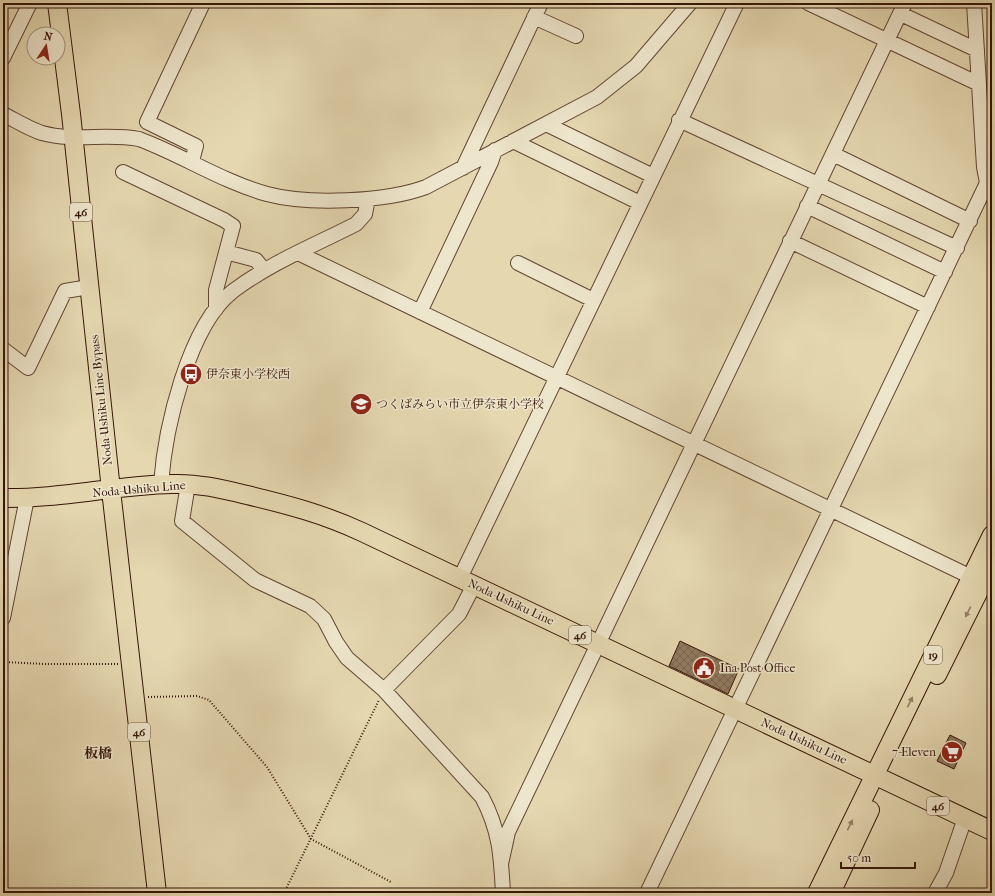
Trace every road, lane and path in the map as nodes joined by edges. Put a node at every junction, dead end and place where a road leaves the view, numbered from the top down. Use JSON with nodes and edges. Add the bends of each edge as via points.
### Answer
{"nodes":[{"id":1,"x":30,"y":3,"type":"edge"},
{"id":2,"x":57,"y":3,"type":"edge"},
{"id":3,"x":203,"y":3,"type":"edge"},
{"id":4,"x":541,"y":3,"type":"edge"},
{"id":5,"x":690,"y":3,"type":"edge"},
{"id":6,"x":737,"y":3,"type":"edge"},
{"id":7,"x":808,"y":3,"type":"edge"},
{"id":8,"x":974,"y":3,"type":"edge"},
{"id":9,"x":903,"y":8,"type":"edge"},
{"id":10,"x":534,"y":17,"type":"junction"},
{"id":11,"x":576,"y":36,"type":"dead end"},
{"id":12,"x":888,"y":40,"type":"junction"},
{"id":13,"x":977,"y":50,"type":"junction"},
{"id":14,"x":3,"y":58,"type":"edge"},
{"id":15,"x":979,"y":84,"type":"junction"},
{"id":16,"x":3,"y":114,"type":"edge"},
{"id":17,"x":679,"y":120,"type":"junction"},
{"id":18,"x":546,"y":124,"type":"junction"},
{"id":19,"x":73,"y":137,"type":"junction"},
{"id":20,"x":513,"y":141,"type":"junction"},
{"id":21,"x":495,"y":150,"type":"junction"},
{"id":22,"x":833,"y":154,"type":"junction"},
{"id":23,"x":192,"y":161,"type":"junction"},
{"id":24,"x":463,"y":168,"type":"junction"},
{"id":25,"x":123,"y":172,"type":"dead end"},
{"id":26,"x":652,"y":176,"type":"junction"},
{"id":27,"x":818,"y":184,"type":"junction"},
{"id":28,"x":990,"y":187,"type":"edge"},
{"id":29,"x":368,"y":199,"type":"junction"},
{"id":30,"x":640,"y":203,"type":"junction"},
{"id":31,"x":808,"y":206,"type":"junction"},
{"id":32,"x":970,"y":221,"type":"junction"},
{"id":33,"x":790,"y":241,"type":"junction"},
{"id":34,"x":957,"y":248,"type":"junction"},
{"id":35,"x":226,"y":252,"type":"junction"},
{"id":36,"x":298,"y":253,"type":"junction"},
{"id":37,"x":518,"y":263,"type":"dead end"},
{"id":38,"x":264,"y":270,"type":"junction"},
{"id":39,"x":945,"y":272,"type":"junction"},
{"id":40,"x":89,"y":287,"type":"junction"},
{"id":41,"x":594,"y":300,"type":"junction"},
{"id":42,"x":928,"y":307,"type":"junction"},
{"id":43,"x":216,"y":309,"type":"junction"},
{"id":44,"x":420,"y":312,"type":"junction"},
{"id":45,"x":3,"y":350,"type":"edge"},
{"id":46,"x":556,"y":378,"type":"junction"},
{"id":47,"x":693,"y":444,"type":"junction"},
{"id":48,"x":161,"y":484,"type":"junction"},
{"id":49,"x":188,"y":484,"type":"junction"},
{"id":50,"x":111,"y":490,"type":"junction"},
{"id":51,"x":3,"y":498,"type":"edge"},
{"id":52,"x":27,"y":498,"type":"junction"},
{"id":53,"x":831,"y":510,"type":"junction"},
{"id":54,"x":992,"y":535,"type":"edge"},
{"id":55,"x":992,"y":565,"type":"edge"},
{"id":56,"x":467,"y":582,"type":"junction"},
{"id":57,"x":982,"y":583,"type":"edge"},
{"id":58,"x":3,"y":618,"type":"edge"},
{"id":59,"x":598,"y":643,"type":"junction"},
{"id":60,"x":3,"y":662,"type":"edge"},
{"id":61,"x":131,"y":664,"type":"junction"},
{"id":62,"x":384,"y":690,"type":"junction"},
{"id":63,"x":135,"y":698,"type":"junction"},
{"id":64,"x":736,"y":708,"type":"junction"},
{"id":65,"x":880,"y":777,"type":"junction"},
{"id":66,"x":965,"y":818,"type":"junction"},
{"id":67,"x":992,"y":831,"type":"edge"},
{"id":68,"x":311,"y":839,"type":"junction"},
{"id":69,"x":501,"y":864,"type":"junction"},
{"id":70,"x":391,"y":882,"type":"dead end"},
{"id":71,"x":3,"y":890,"type":"edge"},
{"id":72,"x":99,"y":893,"type":"edge"},
{"id":73,"x":158,"y":893,"type":"edge"},
{"id":74,"x":284,"y":893,"type":"edge"},
{"id":75,"x":503,"y":893,"type":"edge"},
{"id":76,"x":647,"y":893,"type":"edge"},
{"id":77,"x":817,"y":893,"type":"edge"},
{"id":78,"x":831,"y":893,"type":"edge"},
{"id":79,"x":935,"y":893,"type":"edge"}],
"edges":[{"from":1,"to":14,"type":"street"},
{"from":2,"to":19,"type":"main road","name":"Noda-Ushiku Line Bypass","number":"46"},
{"from":3,"to":23,"type":"street","via":[[147,122],[196,146]]},
{"from":4,"to":10,"type":"street"},
{"from":5,"to":18,"type":"street","via":[[619,82],[578,109]]},
{"from":6,"to":17,"type":"street"},
{"from":7,"to":12,"type":"street"},
{"from":8,"to":13,"type":"street"},
{"from":9,"to":12,"type":"street"},
{"from":9,"to":13,"type":"street"},
{"from":10,"to":11,"type":"street"},
{"from":10,"to":24,"type":"street"},
{"from":12,"to":15,"type":"street"},
{"from":12,"to":22,"type":"street"},
{"from":13,"to":15,"type":"street"},
{"from":15,"to":28,"type":"street"},
{"from":16,"to":19,"type":"street","via":[[42,133]]},
{"from":17,"to":26,"type":"street"},
{"from":17,"to":27,"type":"street"},
{"from":18,"to":20,"type":"street"},
{"from":18,"to":26,"type":"street"},
{"from":19,"to":23,"type":"street","via":[[139,138]]},
{"from":19,"to":40,"type":"main road","name":"Noda-Ushiku Line Bypass","number":"46"},
{"from":20,"to":21,"type":"street"},
{"from":20,"to":30,"type":"street"},
{"from":21,"to":24,"type":"street"},
{"from":21,"to":44,"type":"street"},
{"from":22,"to":27,"type":"street"},
{"from":22,"to":32,"type":"street"},
{"from":23,"to":29,"type":"street","via":[[267,194],[299,199]]},
{"from":24,"to":29,"type":"street","via":[[412,192]]},
{"from":25,"to":35,"type":"street","via":[[233,226]]},
{"from":26,"to":30,"type":"street"},
{"from":27,"to":31,"type":"street"},
{"from":27,"to":34,"type":"street"},
{"from":28,"to":32,"type":"street"},
{"from":29,"to":36,"type":"street","via":[[365,214],[356,224]]},
{"from":30,"to":41,"type":"street"},
{"from":31,"to":33,"type":"street"},
{"from":31,"to":39,"type":"street"},
{"from":32,"to":34,"type":"street"},
{"from":33,"to":42,"type":"street"},
{"from":33,"to":47,"type":"street"},
{"from":34,"to":39,"type":"street"},
{"from":35,"to":38,"type":"street","via":[[256,260]]},
{"from":35,"to":43,"type":"street","via":[[216,290]]},
{"from":36,"to":38,"type":"street"},
{"from":36,"to":44,"type":"street"},
{"from":37,"to":41,"type":"street"},
{"from":38,"to":43,"type":"street","via":[[232,292]]},
{"from":39,"to":42,"type":"street"},
{"from":40,"to":45,"type":"street","via":[[65,291],[28,368]]},
{"from":40,"to":50,"type":"main road","name":"Noda-Ushiku Line Bypass","number":"46"},
{"from":41,"to":46,"type":"street"},
{"from":42,"to":53,"type":"street"},
{"from":43,"to":48,"type":"street","via":[[196,344],[179,393],[164,452]]},
{"from":44,"to":46,"type":"street"},
{"from":46,"to":47,"type":"street"},
{"from":46,"to":56,"type":"street"},
{"from":47,"to":53,"type":"street"},
{"from":47,"to":59,"type":"street"},
{"from":48,"to":49,"type":"main road","name":"Noda-Ushiku Line","number":"46"},
{"from":48,"to":50,"type":"main road","name":"Noda-Ushiku Line","number":"46"},
{"from":49,"to":56,"type":"main road","name":"Noda-Ushiku Line","number":"46","via":[[216,488],[315,512]]},
{"from":49,"to":62,"type":"street","via":[[182,521],[255,580],[310,606],[324,619],[347,658]]},
{"from":50,"to":52,"type":"main road","name":"Noda-Ushiku Line","number":"46"},
{"from":50,"to":61,"type":"main road","name":"Noda-Ushiku Line Bypass","number":"46"},
{"from":51,"to":52,"type":"main road","name":"Noda-Ushiku Line","number":"46"},
{"from":52,"to":58,"type":"street"},
{"from":53,"to":57,"type":"street"},
{"from":53,"to":64,"type":"street"},
{"from":54,"to":57,"type":"main road","number":"19"},
{"from":55,"to":57,"type":"main road","number":"19"},
{"from":56,"to":59,"type":"main road","name":"Noda-Ushiku Line","number":"46"},
{"from":56,"to":62,"type":"street","via":[[460,614]]},
{"from":57,"to":65,"type":"main road","number":"19"},
{"from":59,"to":64,"type":"main road","name":"Noda-Ushiku Line","number":"46"},
{"from":59,"to":69,"type":"street","via":[[508,832]]},
{"from":60,"to":61,"type":"path"},
{"from":61,"to":63,"type":"main road","name":"Noda-Ushiku Line Bypass","number":"46"},
{"from":62,"to":68,"type":"path"},
{"from":62,"to":69,"type":"street","via":[[482,797],[492,816],[500,846]]},
{"from":63,"to":68,"type":"path","via":[[197,696],[209,700],[267,767]]},
{"from":63,"to":73,"type":"main road","name":"Noda-Ushiku Line Bypass","number":"46"},
{"from":64,"to":65,"type":"main road","name":"Noda-Ushiku Line","number":"46"},
{"from":64,"to":76,"type":"street"},
{"from":65,"to":66,"type":"main road","name":"Noda-Ushiku Line","number":"46"},
{"from":77,"to":65,"type":"main road","number":"19","one_way":true},
{"from":65,"to":78,"type":"main road","number":"19"},
{"from":66,"to":67,"type":"main road","name":"Noda-Ushiku Line","number":"46"},
{"from":66,"to":79,"type":"street","via":[[946,873]]},
{"from":68,"to":70,"type":"path"},
{"from":68,"to":74,"type":"path"},
{"from":69,"to":75,"type":"street"},
{"from":71,"to":72,"type":"path"}]}
